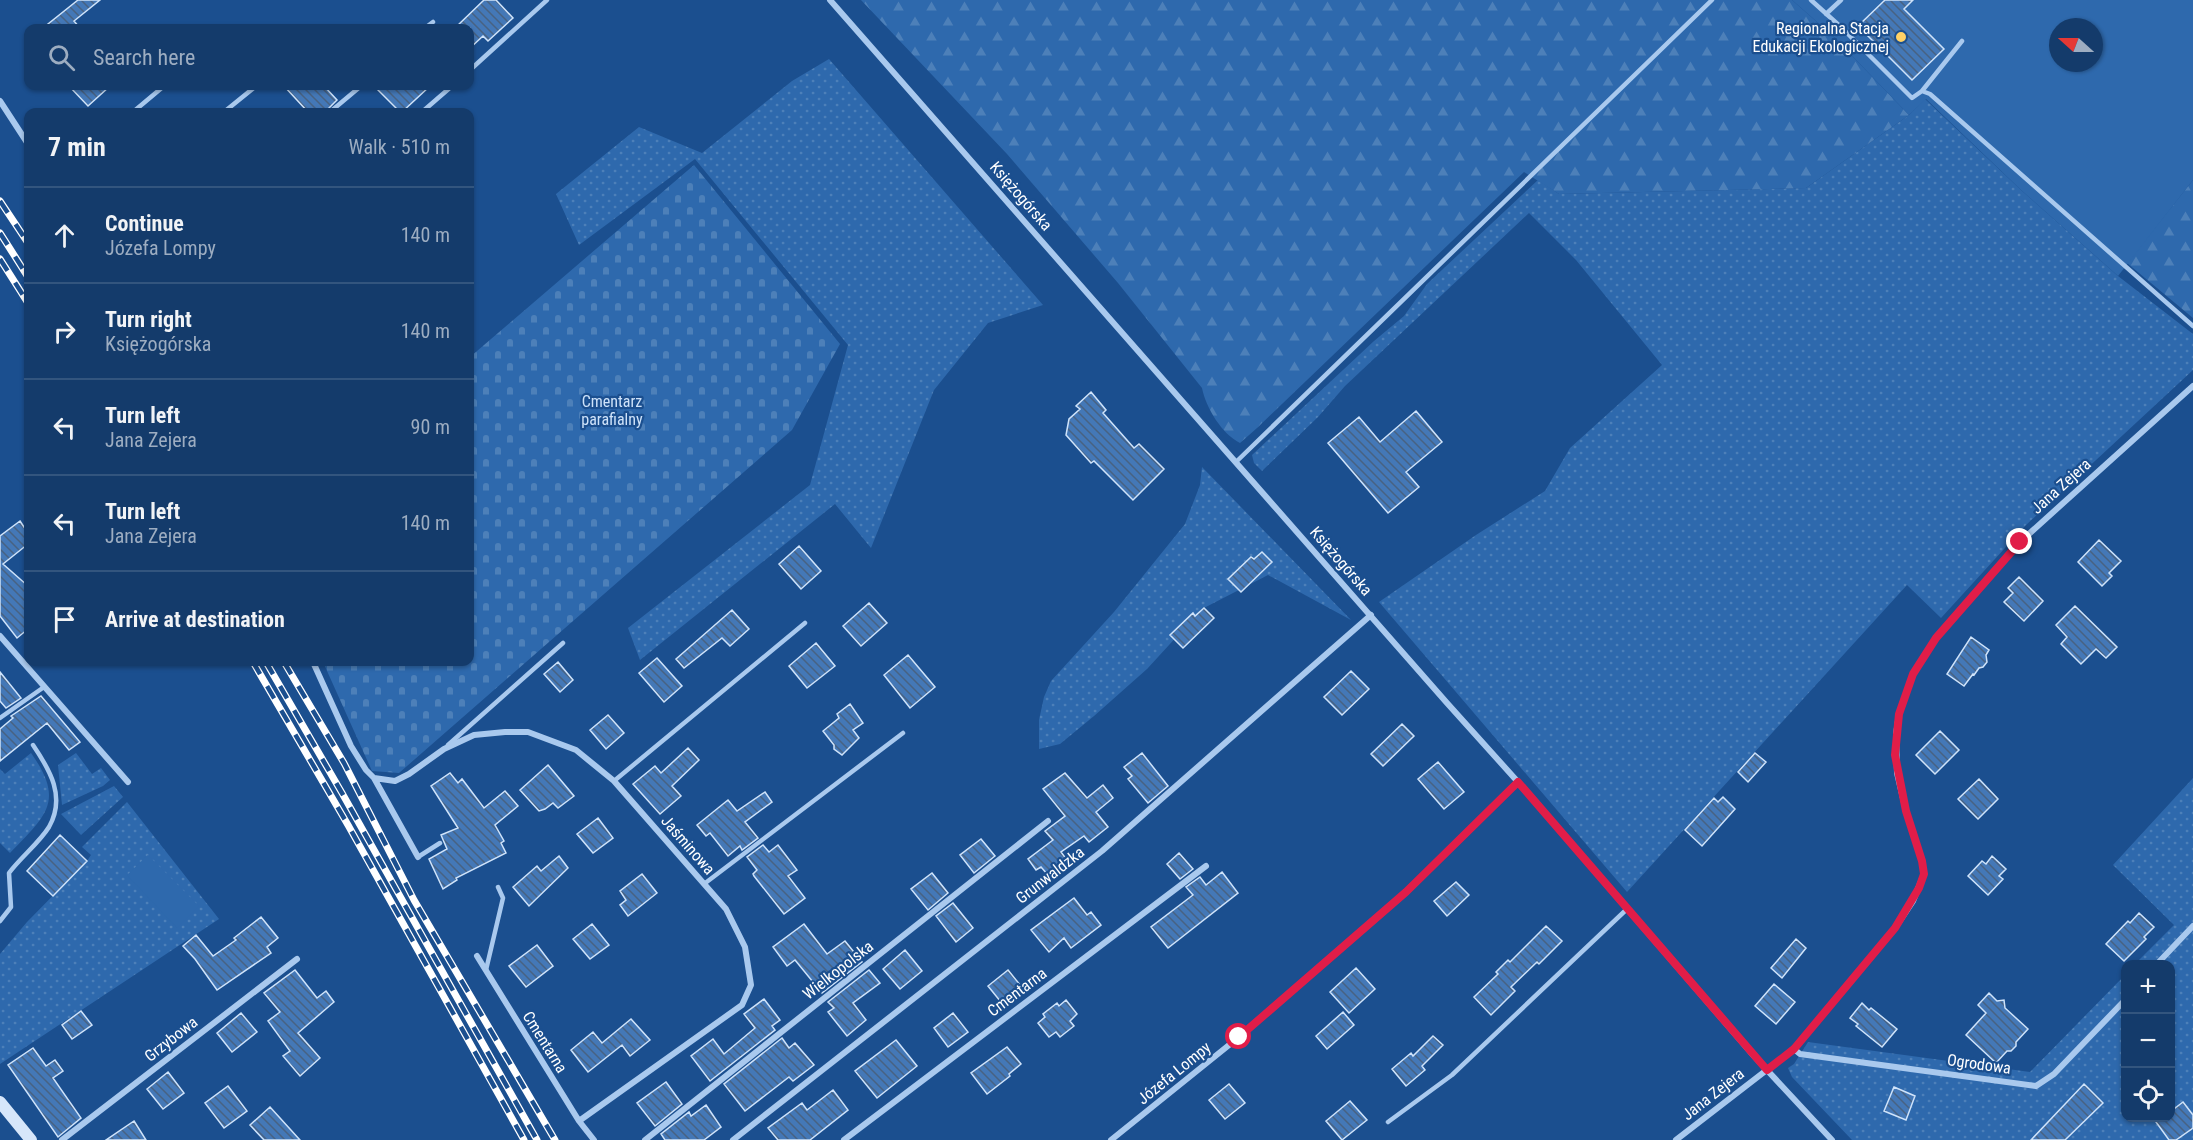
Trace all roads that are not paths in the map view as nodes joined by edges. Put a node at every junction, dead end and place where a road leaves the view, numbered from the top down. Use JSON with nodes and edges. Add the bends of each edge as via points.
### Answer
{"nodes":[{"id":1,"x":547,"y":0,"type":"edge"},
{"id":2,"x":830,"y":0,"type":"edge"},
{"id":3,"x":1713,"y":0,"type":"edge"},
{"id":4,"x":1810,"y":0,"type":"edge"},
{"id":5,"x":1841,"y":0,"type":"edge"},
{"id":6,"x":1826,"y":14,"type":"junction"},
{"id":7,"x":433,"y":22,"type":"dead end"},
{"id":8,"x":430,"y":24,"type":"edge"},
{"id":9,"x":1962,"y":41,"type":"dead end"},
{"id":10,"x":474,"y":66,"type":"edge"},
{"id":11,"x":159,"y":90,"type":"edge"},
{"id":12,"x":251,"y":90,"type":"edge"},
{"id":13,"x":356,"y":90,"type":"edge"},
{"id":14,"x":447,"y":90,"type":"edge"},
{"id":15,"x":1922,"y":91,"type":"junction"},
{"id":16,"x":0,"y":101,"type":"edge"},
{"id":17,"x":138,"y":108,"type":"edge"},
{"id":18,"x":229,"y":108,"type":"edge"},
{"id":19,"x":335,"y":108,"type":"edge"},
{"id":20,"x":427,"y":108,"type":"edge"},
{"id":21,"x":24,"y":138,"type":"edge"},
{"id":22,"x":2193,"y":326,"type":"edge"},
{"id":23,"x":2193,"y":386,"type":"edge"},
{"id":24,"x":1236,"y":462,"type":"junction"},
{"id":25,"x":1371,"y":615,"type":"junction"},
{"id":26,"x":805,"y":624,"type":"dead end"},
{"id":27,"x":0,"y":636,"type":"edge"},
{"id":28,"x":563,"y":643,"type":"dead end"},
{"id":29,"x":24,"y":664,"type":"edge"},
{"id":30,"x":26,"y":666,"type":"edge"},
{"id":31,"x":315,"y":666,"type":"edge"},
{"id":32,"x":44,"y":687,"type":"junction"},
{"id":33,"x":0,"y":718,"type":"edge"},
{"id":34,"x":903,"y":733,"type":"dead end"},
{"id":35,"x":33,"y":745,"type":"dead end"},
{"id":36,"x":444,"y":749,"type":"junction"},
{"id":37,"x":374,"y":778,"type":"junction"},
{"id":38,"x":614,"y":781,"type":"junction"},
{"id":39,"x":128,"y":782,"type":"dead end"},
{"id":40,"x":1518,"y":782,"type":"junction"},
{"id":41,"x":1048,"y":821,"type":"dead end"},
{"id":42,"x":440,"y":843,"type":"dead end"},
{"id":43,"x":418,"y":856,"type":"joint"},
{"id":44,"x":1206,"y":866,"type":"dead end"},
{"id":45,"x":704,"y":884,"type":"junction"},
{"id":46,"x":498,"y":887,"type":"dead end"},
{"id":47,"x":1627,"y":909,"type":"junction"},
{"id":48,"x":0,"y":921,"type":"edge"},
{"id":49,"x":2193,"y":926,"type":"edge"},
{"id":50,"x":477,"y":956,"type":"dead end"},
{"id":51,"x":297,"y":959,"type":"dead end"},
{"id":52,"x":2161,"y":960,"type":"edge"},
{"id":53,"x":486,"y":970,"type":"junction"},
{"id":54,"x":2121,"y":1004,"type":"edge"},
{"id":55,"x":1794,"y":1049,"type":"junction"},
{"id":56,"x":1767,"y":1070,"type":"junction"},
{"id":57,"x":0,"y":1102,"type":"edge"},
{"id":58,"x":579,"y":1121,"type":"junction"},
{"id":59,"x":1388,"y":1122,"type":"dead end"},
{"id":60,"x":32,"y":1140,"type":"edge"},
{"id":61,"x":62,"y":1140,"type":"edge"},
{"id":62,"x":594,"y":1140,"type":"edge"},
{"id":63,"x":645,"y":1140,"type":"edge"},
{"id":64,"x":733,"y":1140,"type":"edge"},
{"id":65,"x":844,"y":1140,"type":"edge"},
{"id":66,"x":1111,"y":1140,"type":"edge"},
{"id":67,"x":1676,"y":1140,"type":"edge"},
{"id":68,"x":1832,"y":1140,"type":"edge"}],
"edges":[{"from":1,"to":10,"type":"lane"},
{"from":2,"to":24,"type":"street","name":"Księżogórska"},
{"from":3,"to":24,"type":"lane"},
{"from":4,"to":6,"type":"lane"},
{"from":5,"to":6,"type":"lane"},
{"from":6,"to":15,"type":"lane","via":[[1912,98]]},
{"from":7,"to":8,"type":"lane"},
{"from":9,"to":15,"type":"lane"},
{"from":11,"to":17,"type":"lane"},
{"from":12,"to":18,"type":"lane"},
{"from":13,"to":19,"type":"lane"},
{"from":14,"to":20,"type":"lane"},
{"from":15,"to":22,"type":"lane"},
{"from":16,"to":21,"type":"street"},
{"from":23,"to":55,"type":"street","name":"Jana Zejera","via":[[2020,542],[1936,638],[1913,674],[1899,714],[1895,755],[1924,874],[1913,901],[1895,928]]},
{"from":24,"to":25,"type":"street","name":"Księżogórska"},
{"from":25,"to":40,"type":"street","name":"Księżogórska"},
{"from":25,"to":64,"type":"street","name":"Grunwaldzka","via":[[1102,851]]},
{"from":26,"to":38,"type":"lane"},
{"from":27,"to":29,"type":"street"},
{"from":28,"to":36,"type":"lane"},
{"from":30,"to":32,"type":"street"},
{"from":31,"to":37,"type":"street","via":[[351,746]]},
{"from":32,"to":33,"type":"lane"},
{"from":32,"to":39,"type":"street"},
{"from":34,"to":45,"type":"lane"},
{"from":35,"to":48,"type":"lane","via":[[50,770],[56,806],[49,827],[9,873],[12,907]]},
{"from":36,"to":37,"type":"street","name":"Jaśminowa","via":[[395,781]]},
{"from":36,"to":38,"type":"street","name":"Jaśminowa","via":[[474,735],[528,732],[576,750]]},
{"from":37,"to":43,"type":"street"},
{"from":38,"to":45,"type":"street","name":"Jaśminowa"},
{"from":40,"to":47,"type":"street","name":"Księżogórska"},
{"from":40,"to":66,"type":"street","name":"Józefa Lompy","via":[[1406,892],[1239,1037]]},
{"from":41,"to":63,"type":"street","name":"Wielkopolska"},
{"from":42,"to":43,"type":"lane"},
{"from":44,"to":65,"type":"street","name":"Cmentarna"},
{"from":45,"to":58,"type":"street","name":"Jaśminowa","via":[[726,909],[745,947],[751,985],[742,1005]]},
{"from":46,"to":53,"type":"lane","via":[[503,898]]},
{"from":47,"to":56,"type":"street","name":"Księżogórska"},
{"from":47,"to":59,"type":"lane","via":[[1452,1075]]},
{"from":49,"to":52,"type":"street"},
{"from":50,"to":53,"type":"street","name":"Cmentarna"},
{"from":51,"to":61,"type":"street","name":"Grzybowa"},
{"from":53,"to":58,"type":"street","name":"Cmentarna"},
{"from":54,"to":55,"type":"street","name":"Ogrodowa","via":[[2054,1074],[2036,1086],[1800,1054]]},
{"from":55,"to":56,"type":"street","name":"Jana Zejera"},
{"from":56,"to":67,"type":"street","name":"Jana Zejera"},
{"from":56,"to":68,"type":"street","name":"Księżogórska"},
{"from":57,"to":60,"type":"street"},
{"from":58,"to":62,"type":"street","name":"Cmentarna"}]}
